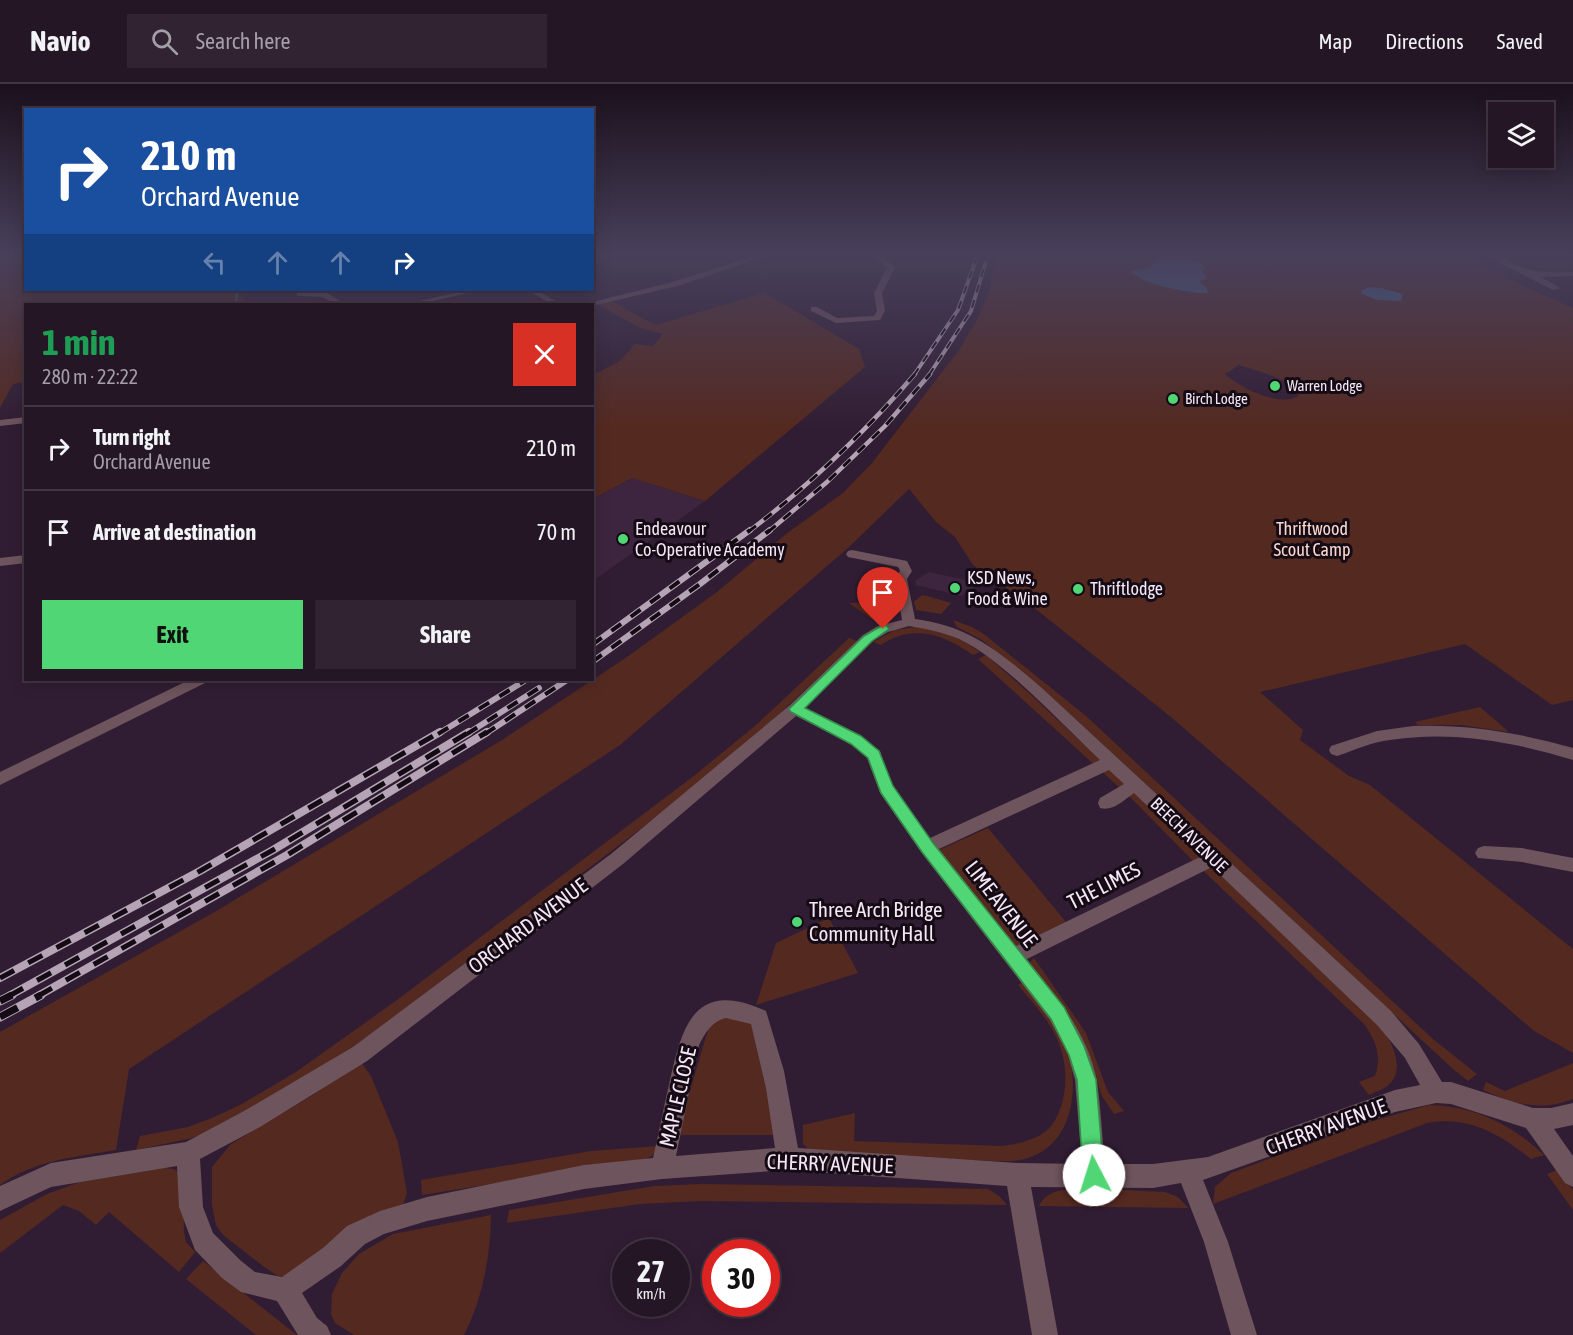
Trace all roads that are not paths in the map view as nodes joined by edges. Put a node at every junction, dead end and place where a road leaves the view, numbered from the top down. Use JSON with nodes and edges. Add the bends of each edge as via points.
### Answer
{"nodes":[{"id":1,"x":820,"y":312,"type":"edge"},
{"id":2,"x":880,"y":312,"type":"edge"},
{"id":3,"x":24,"y":420,"type":"edge"},
{"id":4,"x":0,"y":423,"type":"edge"},
{"id":5,"x":852,"y":555,"type":"dead end"},
{"id":6,"x":24,"y":559,"type":"edge"},
{"id":7,"x":0,"y":562,"type":"edge"},
{"id":8,"x":909,"y":622,"type":"junction"},
{"id":9,"x":198,"y":681,"type":"edge"},
{"id":10,"x":795,"y":709,"type":"junction"},
{"id":11,"x":1337,"y":750,"type":"dead end"},
{"id":12,"x":1573,"y":754,"type":"edge"},
{"id":13,"x":1111,"y":762,"type":"junction"},
{"id":14,"x":0,"y":778,"type":"edge"},
{"id":15,"x":1136,"y":784,"type":"junction"},
{"id":16,"x":1106,"y":802,"type":"dead end"},
{"id":17,"x":927,"y":847,"type":"junction"},
{"id":18,"x":1484,"y":853,"type":"dead end"},
{"id":19,"x":1214,"y":859,"type":"junction"},
{"id":20,"x":1573,"y":865,"type":"edge"},
{"id":21,"x":1014,"y":956,"type":"junction"},
{"id":22,"x":1437,"y":1092,"type":"junction"},
{"id":23,"x":1573,"y":1114,"type":"edge"},
{"id":24,"x":1533,"y":1119,"type":"junction"},
{"id":25,"x":189,"y":1153,"type":"junction"},
{"id":26,"x":788,"y":1159,"type":"junction"},
{"id":27,"x":662,"y":1168,"type":"junction"},
{"id":28,"x":1188,"y":1172,"type":"junction"},
{"id":29,"x":1017,"y":1175,"type":"junction"},
{"id":30,"x":1094,"y":1175,"type":"junction"},
{"id":31,"x":1573,"y":1175,"type":"edge"},
{"id":32,"x":0,"y":1199,"type":"edge"},
{"id":33,"x":285,"y":1290,"type":"junction"},
{"id":34,"x":318,"y":1335,"type":"edge"},
{"id":35,"x":1045,"y":1335,"type":"edge"},
{"id":36,"x":1244,"y":1335,"type":"edge"}],
"edges":[{"from":1,"to":2,"type":"street","via":[[836,321],[877,318]]},
{"from":3,"to":4,"type":"street"},
{"from":5,"to":8,"type":"street","via":[[903,564],[906,571],[901,579]]},
{"from":6,"to":7,"type":"street"},
{"from":8,"to":10,"type":"street","name":"ORCHARD AVENUE","via":[[868,638]]},
{"from":8,"to":13,"type":"street","name":"BEECH AVENUE","via":[[941,626],[980,644]]},
{"from":9,"to":14,"type":"street"},
{"from":10,"to":17,"type":"street","name":"LIME AVENUE","via":[[856,740],[874,755],[886,789]]},
{"from":10,"to":25,"type":"street","name":"ORCHARD AVENUE","via":[[617,859],[360,1054]]},
{"from":11,"to":12,"type":"street","via":[[1389,734],[1439,730],[1497,735]]},
{"from":13,"to":15,"type":"street","name":"BEECH AVENUE"},
{"from":13,"to":17,"type":"street"},
{"from":15,"to":16,"type":"street"},
{"from":15,"to":19,"type":"street","name":"BEECH AVENUE"},
{"from":17,"to":21,"type":"street","name":"LIME AVENUE"},
{"from":18,"to":20,"type":"street","via":[[1522,855]]},
{"from":19,"to":21,"type":"street","name":"THE LIMES"},
{"from":19,"to":22,"type":"street","name":"BEECH AVENUE","via":[[1384,1018],[1412,1051]]},
{"from":21,"to":30,"type":"street","name":"LIME AVENUE","via":[[1057,1013],[1078,1052],[1086,1080]]},
{"from":22,"to":24,"type":"street","name":"CHERRY AVENUE"},
{"from":22,"to":28,"type":"street","name":"CHERRY AVENUE","via":[[1395,1101],[1233,1160]]},
{"from":23,"to":24,"type":"street","name":"CHERRY AVENUE"},
{"from":24,"to":31,"type":"street"},
{"from":25,"to":32,"type":"street","name":"ORCHARD AVENUE","via":[[51,1175]]},
{"from":25,"to":33,"type":"street","via":[[191,1208],[204,1241],[250,1283]]},
{"from":26,"to":27,"type":"street","name":"CHERRY AVENUE"},
{"from":26,"to":27,"type":"street","name":"MAPLE CLOSE","via":[[782,1107],[759,1018],[745,1010],[715,1010],[697,1024],[688,1043]]},
{"from":26,"to":29,"type":"street","name":"CHERRY AVENUE"},
{"from":27,"to":33,"type":"street","name":"CHERRY AVENUE","via":[[584,1177],[427,1209],[380,1223],[356,1235]]},
{"from":28,"to":30,"type":"street","name":"CHERRY AVENUE"},
{"from":28,"to":36,"type":"street","via":[[1216,1242]]},
{"from":29,"to":30,"type":"street","name":"CHERRY AVENUE"},
{"from":29,"to":35,"type":"street"},
{"from":33,"to":34,"type":"street","via":[[308,1327]]}]}
